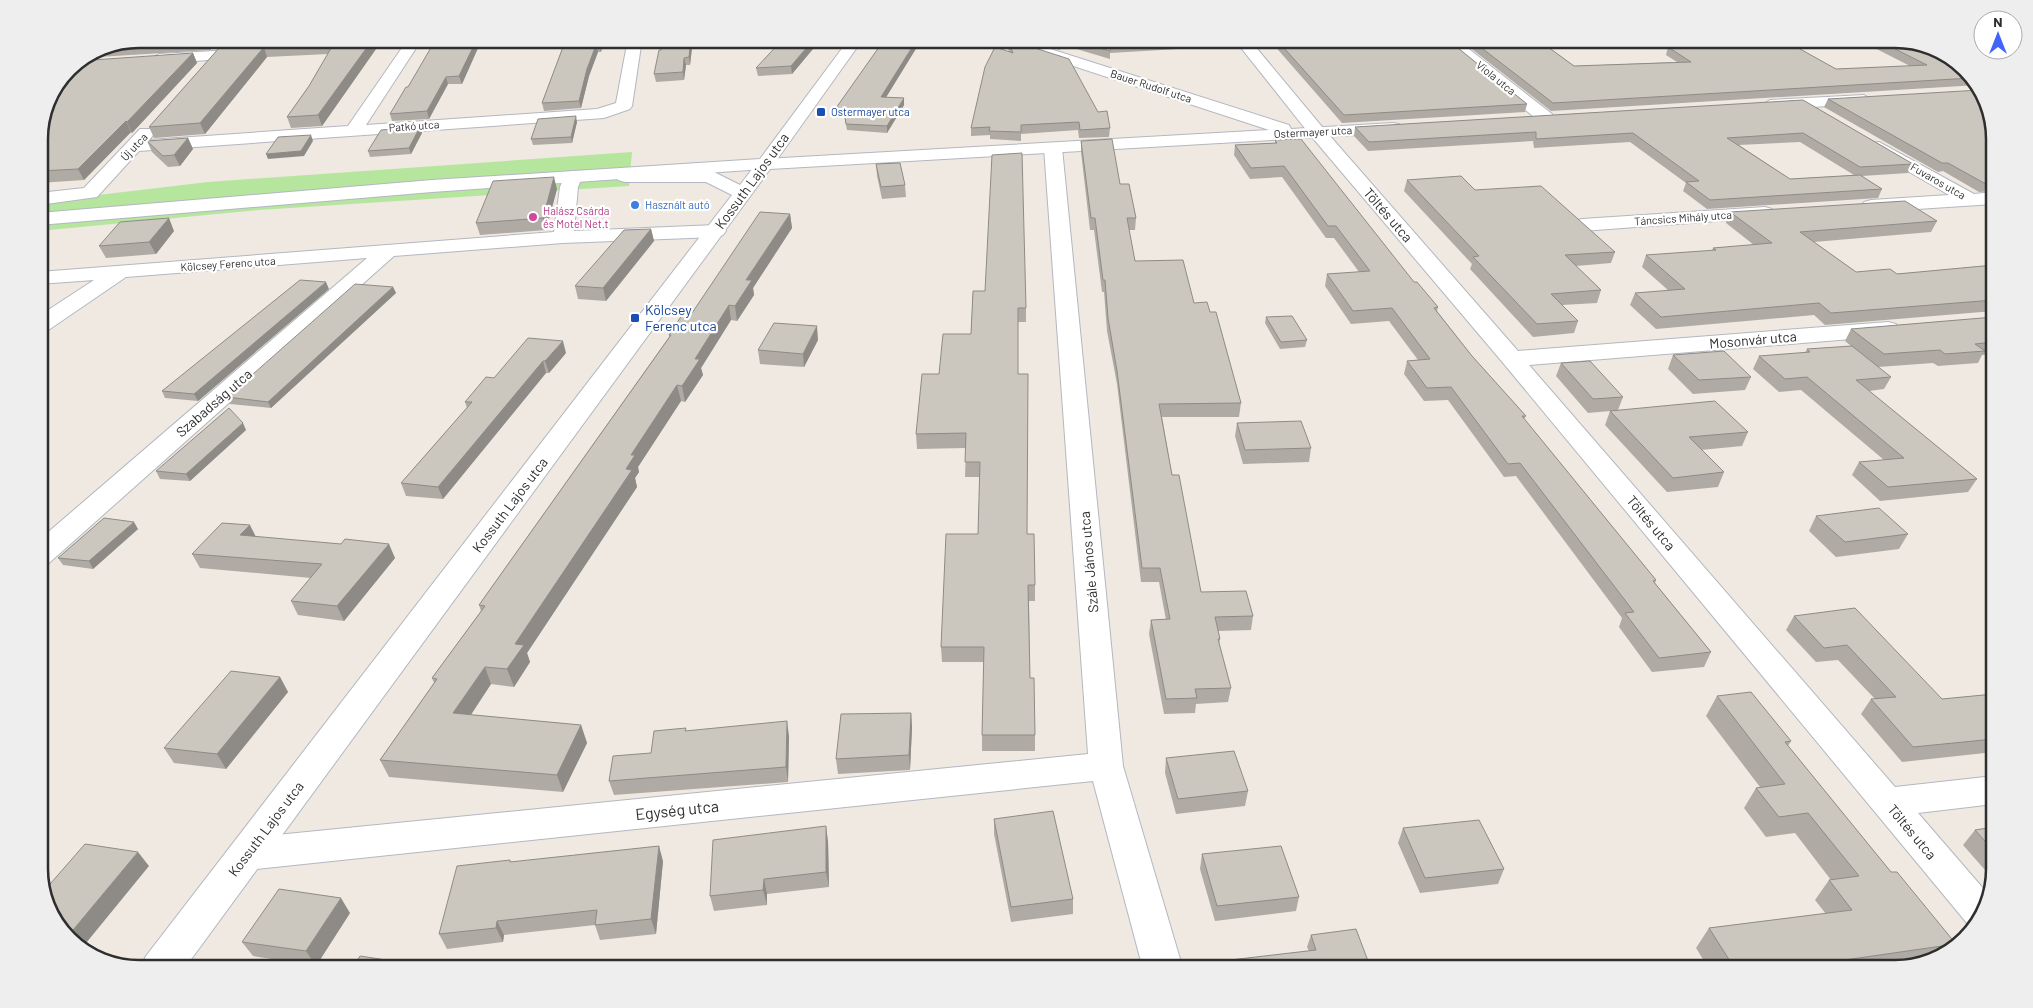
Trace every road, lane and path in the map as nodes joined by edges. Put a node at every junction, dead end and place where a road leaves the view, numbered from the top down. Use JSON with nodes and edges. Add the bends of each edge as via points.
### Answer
{"nodes":[{"id":1,"x":409,"y":48,"type":"edge"},
{"id":2,"x":634,"y":48,"type":"edge"},
{"id":3,"x":849,"y":48,"type":"edge"},
{"id":4,"x":1034,"y":48,"type":"edge"},
{"id":5,"x":1247,"y":48,"type":"edge"},
{"id":6,"x":1458,"y":48,"type":"edge"},
{"id":7,"x":139,"y":60,"type":"edge"},
{"id":8,"x":196,"y":76,"type":"edge"},
{"id":9,"x":1882,"y":98,"type":"edge"},
{"id":10,"x":1804,"y":103,"type":"junction"},
{"id":11,"x":1754,"y":106,"type":"edge"},
{"id":12,"x":1566,"y":117,"type":"edge"},
{"id":13,"x":159,"y":118,"type":"edge"},
{"id":14,"x":1546,"y":118,"type":"junction"},
{"id":15,"x":1829,"y":118,"type":"edge"},
{"id":16,"x":1526,"y":119,"type":"edge"},
{"id":17,"x":1406,"y":127,"type":"edge"},
{"id":18,"x":354,"y":130,"type":"junction"},
{"id":19,"x":1307,"y":133,"type":"junction"},
{"id":20,"x":787,"y":134,"type":"junction"},
{"id":21,"x":1862,"y":137,"type":"edge"},
{"id":22,"x":135,"y":146,"type":"junction"},
{"id":23,"x":1053,"y":148,"type":"junction"},
{"id":24,"x":765,"y":164,"type":"junction"},
{"id":25,"x":571,"y":182,"type":"junction"},
{"id":26,"x":743,"y":194,"type":"junction"},
{"id":27,"x":48,"y":198,"type":"edge"},
{"id":28,"x":1985,"y":198,"type":"edge"},
{"id":29,"x":1969,"y":199,"type":"junction"},
{"id":30,"x":1850,"y":207,"type":"edge"},
{"id":31,"x":1985,"y":209,"type":"edge"},
{"id":32,"x":1781,"y":212,"type":"edge"},
{"id":33,"x":48,"y":218,"type":"edge"},
{"id":34,"x":1582,"y":225,"type":"edge"},
{"id":35,"x":716,"y":231,"type":"junction"},
{"id":36,"x":563,"y":237,"type":"junction"},
{"id":37,"x":388,"y":251,"type":"junction"},
{"id":38,"x":119,"y":272,"type":"junction"},
{"id":39,"x":48,"y":277,"type":"edge"},
{"id":40,"x":48,"y":320,"type":"edge"},
{"id":41,"x":1906,"y":327,"type":"edge"},
{"id":42,"x":1512,"y":359,"type":"junction"},
{"id":43,"x":48,"y":548,"type":"edge"},
{"id":44,"x":1106,"y":766,"type":"junction"},
{"id":45,"x":1986,"y":791,"type":"edge"},
{"id":46,"x":1888,"y":802,"type":"junction"},
{"id":47,"x":247,"y":854,"type":"junction"},
{"id":48,"x":1976,"y":909,"type":"edge"},
{"id":49,"x":167,"y":960,"type":"edge"},
{"id":50,"x":1160,"y":960,"type":"edge"}],
"edges":[{"from":1,"to":18,"type":"street"},
{"from":2,"to":18,"type":"street","name":"Patkó utca","via":[[624,106],[598,114]]},
{"from":3,"to":20,"type":"street","name":"Kossuth Lajos utca"},
{"from":4,"to":19,"type":"street","name":"Bauer Rudolf utca"},
{"from":5,"to":19,"type":"street","name":"Töltés utca"},
{"from":6,"to":14,"type":"street","name":"Viola utca"},
{"from":7,"to":8,"type":"street","via":[[220,50]]},
{"from":9,"to":10,"type":"street"},
{"from":10,"to":11,"type":"street"},
{"from":10,"to":15,"type":"street"},
{"from":12,"to":14,"type":"street"},
{"from":13,"to":22,"type":"street","name":"Új utca"},
{"from":14,"to":16,"type":"street"},
{"from":17,"to":19,"type":"street","name":"Ostermayer utca"},
{"from":18,"to":22,"type":"street","name":"Patkó utca"},
{"from":19,"to":23,"type":"street","name":"Ostermayer utca"},
{"from":19,"to":42,"type":"street","name":"Töltés utca"},
{"from":20,"to":24,"type":"street","name":"Kossuth Lajos utca"},
{"from":20,"to":25,"type":"street","via":[[730,160]]},
{"from":21,"to":29,"type":"street","name":"Fuvaros utca"},
{"from":22,"to":27,"type":"street","name":"Új utca","via":[[90,193]]},
{"from":23,"to":24,"type":"street","name":"Ostermayer utca"},
{"from":23,"to":44,"type":"street","name":"Szále János utca"},
{"from":24,"to":25,"type":"street","name":"Ostermayer utca"},
{"from":24,"to":26,"type":"street","name":"Kossuth Lajos utca"},
{"from":25,"to":26,"type":"street","via":[[710,176]]},
{"from":25,"to":33,"type":"street"},
{"from":25,"to":36,"type":"street"},
{"from":26,"to":35,"type":"street","name":"Kossuth Lajos utca"},
{"from":28,"to":29,"type":"street"},
{"from":29,"to":30,"type":"street"},
{"from":29,"to":31,"type":"street","name":"Fuvaros utca"},
{"from":32,"to":34,"type":"street","name":"Táncsics Mihály utca"},
{"from":35,"to":36,"type":"street","name":"Kölcsey Ferenc utca"},
{"from":35,"to":47,"type":"street","name":"Kossuth Lajos utca"},
{"from":36,"to":37,"type":"street","name":"Kölcsey Ferenc utca"},
{"from":37,"to":38,"type":"street","name":"Kölcsey Ferenc utca"},
{"from":37,"to":43,"type":"street","name":"Szabadság utca"},
{"from":38,"to":39,"type":"street","name":"Kölcsey Ferenc utca"},
{"from":38,"to":40,"type":"street"},
{"from":41,"to":42,"type":"street","name":"Mosonvár utca"},
{"from":42,"to":46,"type":"street","name":"Töltés utca"},
{"from":44,"to":47,"type":"street","name":"Egység utca"},
{"from":44,"to":50,"type":"street","name":"Szále János utca"},
{"from":45,"to":46,"type":"street"},
{"from":46,"to":48,"type":"street","name":"Töltés utca"},
{"from":47,"to":49,"type":"street","name":"Kossuth Lajos utca"}]}
